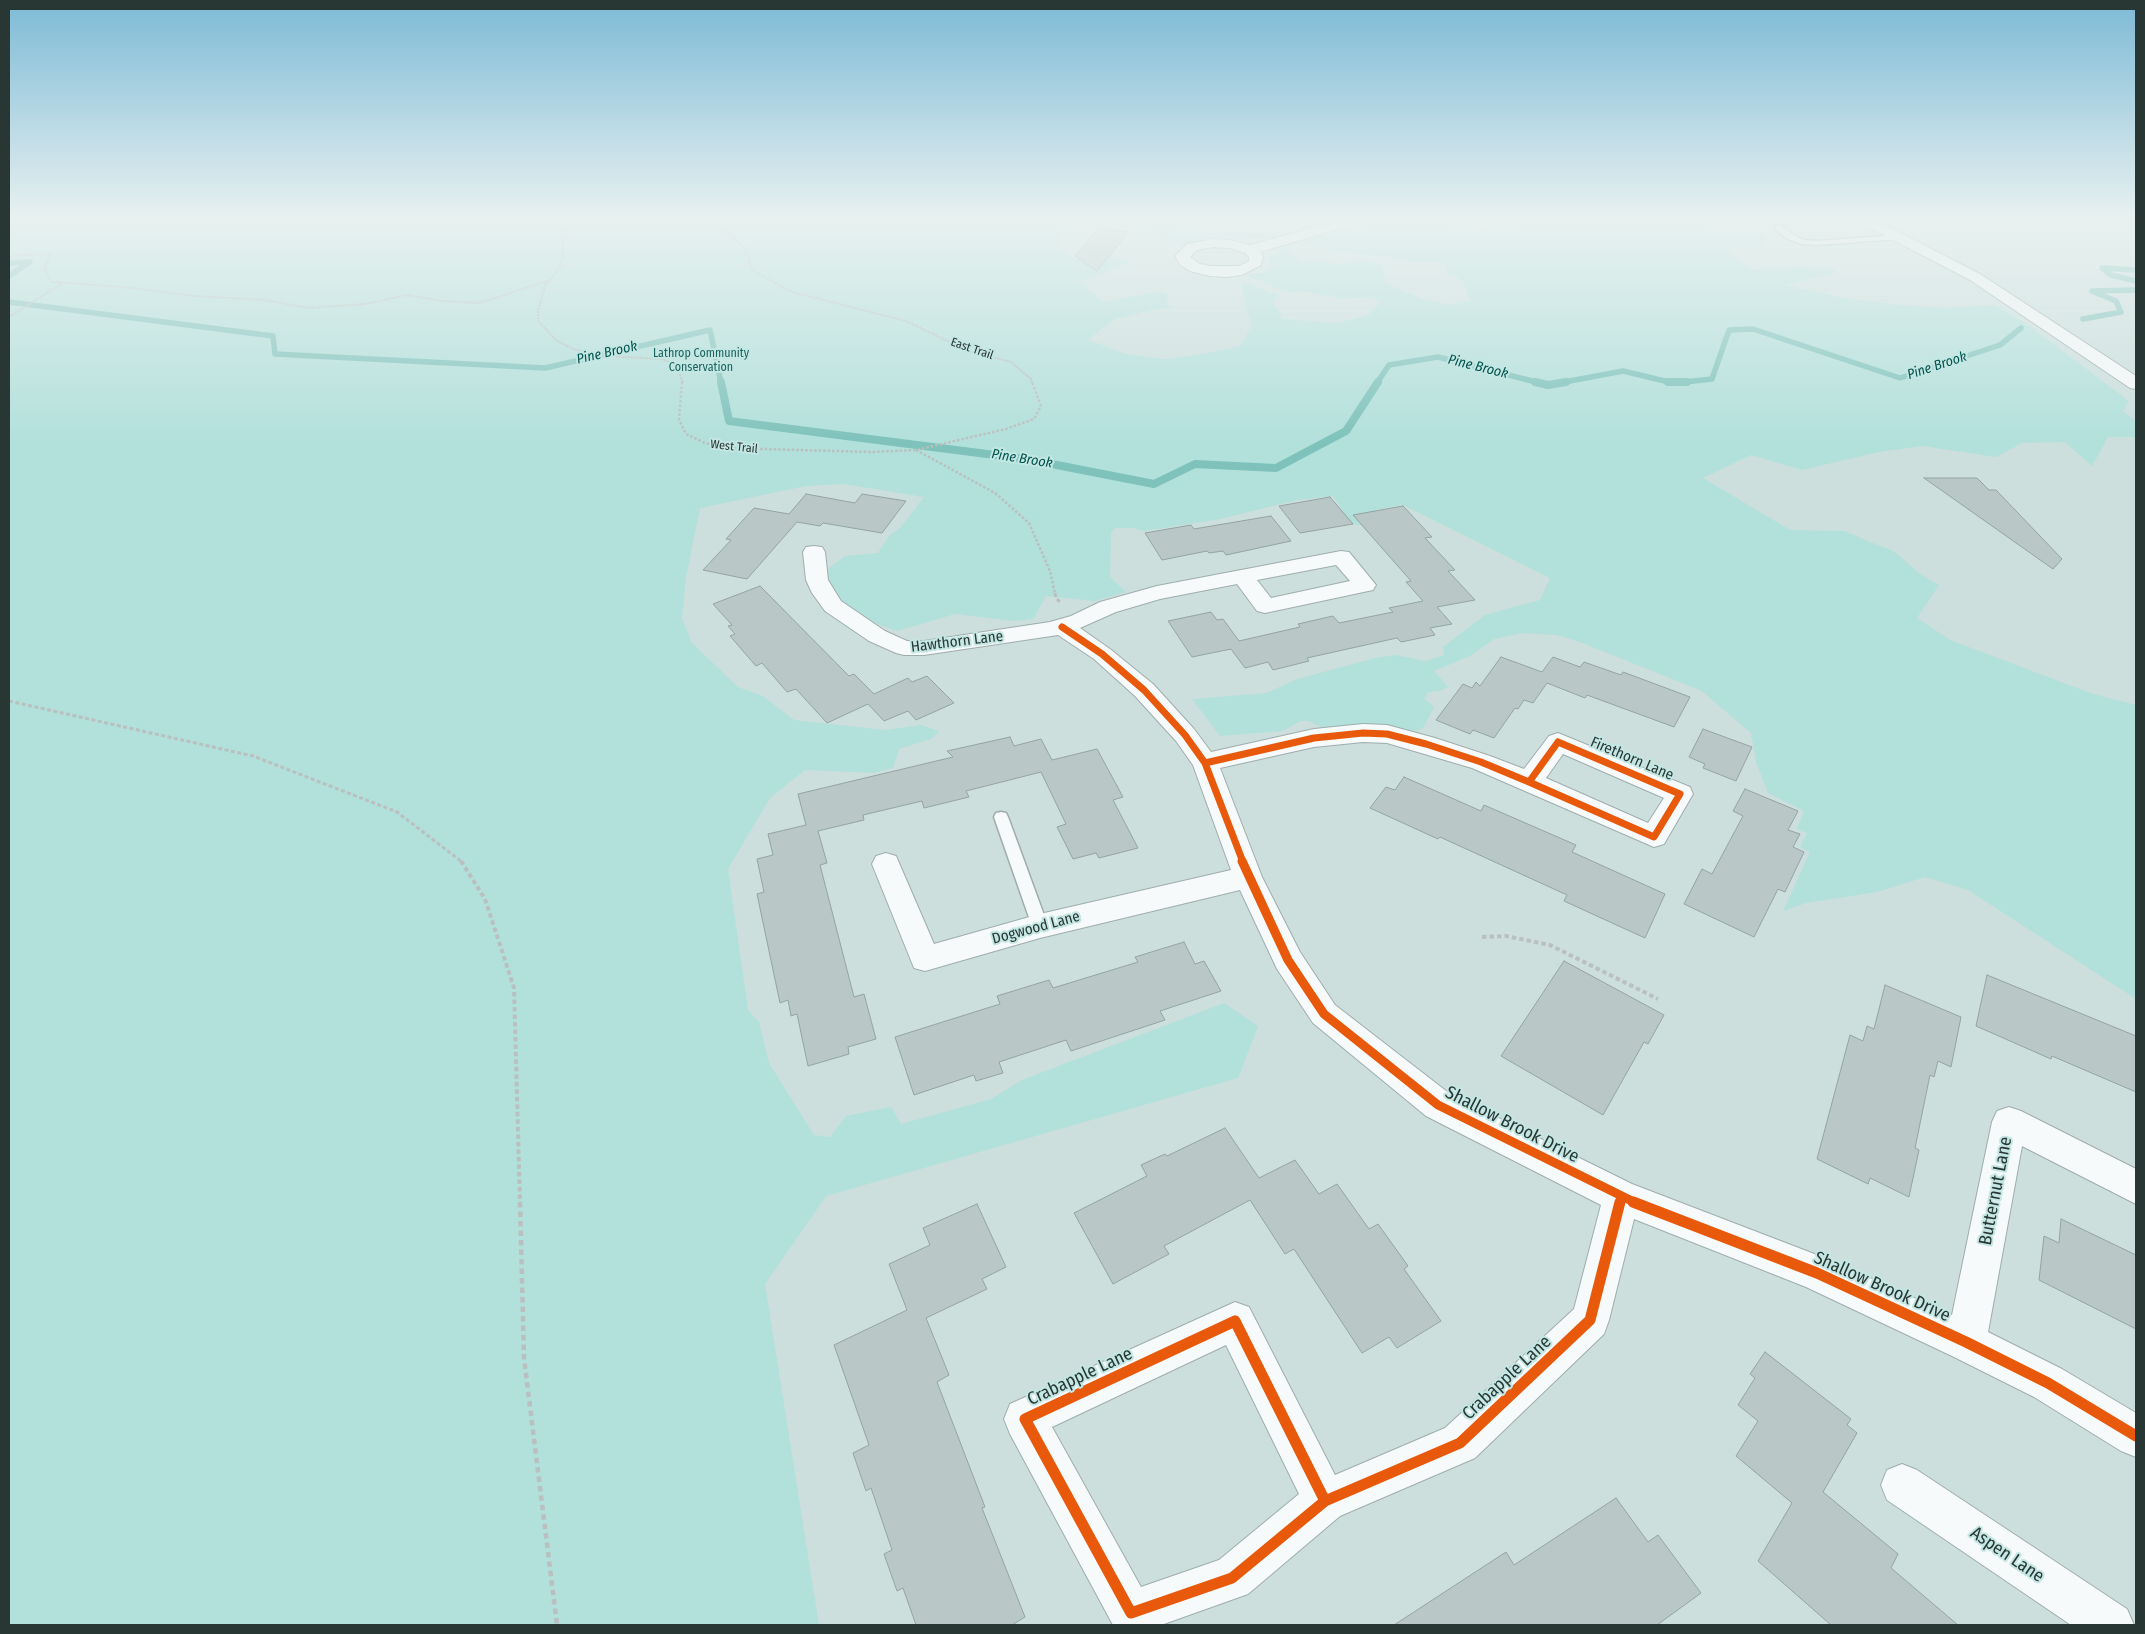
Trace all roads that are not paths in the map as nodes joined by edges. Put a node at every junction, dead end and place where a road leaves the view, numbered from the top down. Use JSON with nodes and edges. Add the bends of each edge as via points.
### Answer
{"nodes":[{"id":1,"x":1998,"y":292,"type":"edge"},
{"id":2,"x":2136,"y":384,"type":"edge"},
{"id":3,"x":814,"y":552,"type":"dead end"},
{"id":4,"x":1243,"y":578,"type":"junction"},
{"id":5,"x":1062,"y":615,"type":"junction"},
{"id":6,"x":1205,"y":763,"type":"junction"},
{"id":7,"x":1529,"y":782,"type":"junction"},
{"id":8,"x":1001,"y":817,"type":"dead end"},
{"id":9,"x":886,"y":864,"type":"dead end"},
{"id":10,"x":1248,"y":877,"type":"junction"},
{"id":11,"x":1040,"y":926,"type":"junction"},
{"id":12,"x":2136,"y":1187,"type":"edge"},
{"id":13,"x":1622,"y":1197,"type":"junction"},
{"id":14,"x":1966,"y":1342,"type":"junction"},
{"id":15,"x":2136,"y":1436,"type":"edge"},
{"id":16,"x":1902,"y":1485,"type":"dead end"},
{"id":17,"x":1325,"y":1501,"type":"junction"},
{"id":18,"x":2112,"y":1625,"type":"edge"}],
"edges":[{"from":1,"to":2,"type":"street"},
{"from":3,"to":5,"type":"street","name":"Hawthorn Lane","via":[[817,580],[822,593],[833,606],[877,636],[904,648],[924,648]]},
{"from":4,"to":4,"type":"street","name":"Hawthorn Lane","via":[[1341,557],[1365,585],[1265,606]]},
{"from":4,"to":5,"type":"street","name":"Hawthorn Lane","via":[[1157,593],[1108,608]]},
{"from":5,"to":6,"type":"street","name":"Shallow Brook Drive","via":[[1144,690],[1185,735]]},
{"from":6,"to":7,"type":"street","name":"Firethorn Lane","via":[[1314,738],[1386,734],[1446,750]]},
{"from":6,"to":10,"type":"street","name":"Shallow Brook Drive"},
{"from":7,"to":7,"type":"street","name":"Firethorn Lane","via":[[1558,742],[1680,794],[1654,836]]},
{"from":8,"to":11,"type":"lane"},
{"from":9,"to":11,"type":"street","name":"Dogwood Lane","via":[[925,959]]},
{"from":10,"to":11,"type":"street","name":"Dogwood Lane"},
{"from":10,"to":13,"type":"street","name":"Shallow Brook Drive","via":[[1288,960],[1324,1014],[1438,1105]]},
{"from":12,"to":14,"type":"street","name":"Butternut Lane","via":[[2009,1122]]},
{"from":13,"to":14,"type":"street","name":"Shallow Brook Drive","via":[[1817,1273]]},
{"from":13,"to":17,"type":"street","name":"Crabapple Lane","via":[[1590,1320],[1460,1443]]},
{"from":14,"to":15,"type":"street","name":"Shallow Brook Drive","via":[[2048,1383]]},
{"from":16,"to":18,"type":"street","name":"Aspen Lane"},
{"from":17,"to":17,"type":"street","name":"Crabapple Lane","via":[[1232,1578],[1131,1613],[1025,1419],[1235,1321]]}]}
